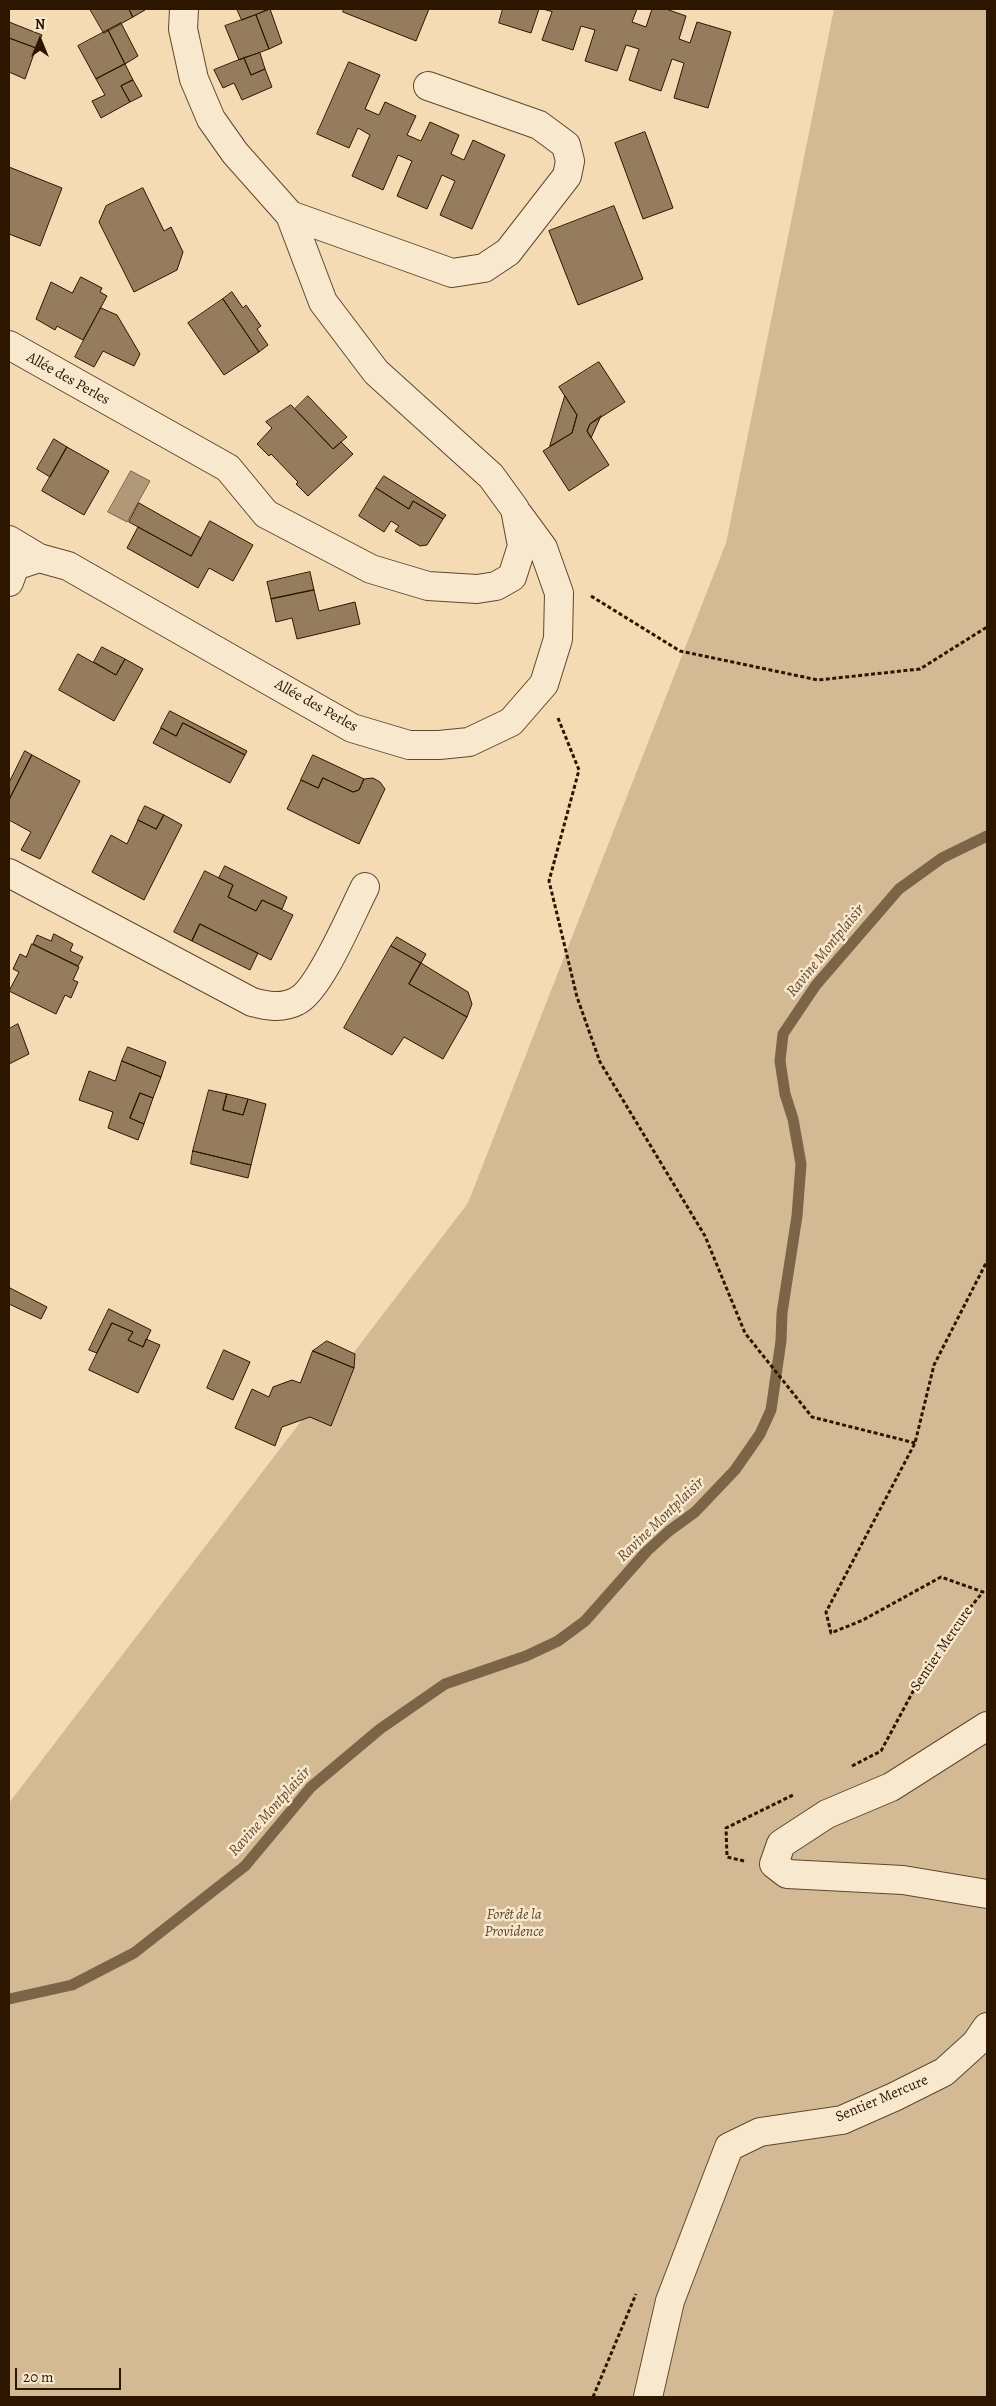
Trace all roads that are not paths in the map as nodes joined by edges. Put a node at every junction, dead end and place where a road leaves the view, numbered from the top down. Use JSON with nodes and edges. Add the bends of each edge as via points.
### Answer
{"nodes":[{"id":1,"x":184,"y":9,"type":"edge"},
{"id":2,"x":428,"y":86,"type":"dead end"},
{"id":3,"x":290,"y":215,"type":"junction"},
{"id":4,"x":9,"y":345,"type":"edge"},
{"id":5,"x":515,"y":509,"type":"junction"},
{"id":6,"x":9,"y":540,"type":"edge"},
{"id":7,"x":39,"y":558,"type":"junction"},
{"id":8,"x":9,"y":582,"type":"edge"},
{"id":9,"x":9,"y":873,"type":"edge"},
{"id":10,"x":365,"y":886,"type":"dead end"},
{"id":11,"x":987,"y":1726,"type":"edge"},
{"id":12,"x":987,"y":1894,"type":"edge"},
{"id":13,"x":987,"y":2027,"type":"edge"},
{"id":14,"x":648,"y":2397,"type":"edge"}],
"edges":[{"from":1,"to":3,"type":"street","name":"Allée des Perles","via":[[184,29],[194,79],[210,119],[235,154]]},
{"from":2,"to":3,"type":"street","via":[[539,125],[566,145],[570,160],[567,176],[508,252],[484,268],[452,274]]},
{"from":3,"to":5,"type":"street","name":"Allée des Perles","via":[[323,302],[376,372],[491,476]]},
{"from":4,"to":5,"type":"street","name":"Allée des Perles","via":[[228,468],[266,514],[371,569],[428,586],[477,589],[496,586],[512,577],[522,546]]},
{"from":5,"to":7,"type":"street","name":"Allée des Perles","via":[[543,548],[559,593],[558,639],[544,684],[511,722],[469,742],[409,745],[352,728],[68,566]]},
{"from":6,"to":7,"type":"street","name":"Allée des Perles"},
{"from":7,"to":8,"type":"street","via":[[15,566]]},
{"from":9,"to":10,"type":"street","via":[[252,1002],[276,1007],[297,1001],[310,990]]},
{"from":11,"to":12,"type":"street","via":[[891,1787],[827,1814],[780,1844],[774,1864],[787,1874],[903,1880]]},
{"from":13,"to":14,"type":"street","name":"Sentier Mercure","via":[[976,2043],[944,2072],[894,2097],[842,2120],[760,2132],[729,2147],[670,2301]]}]}
